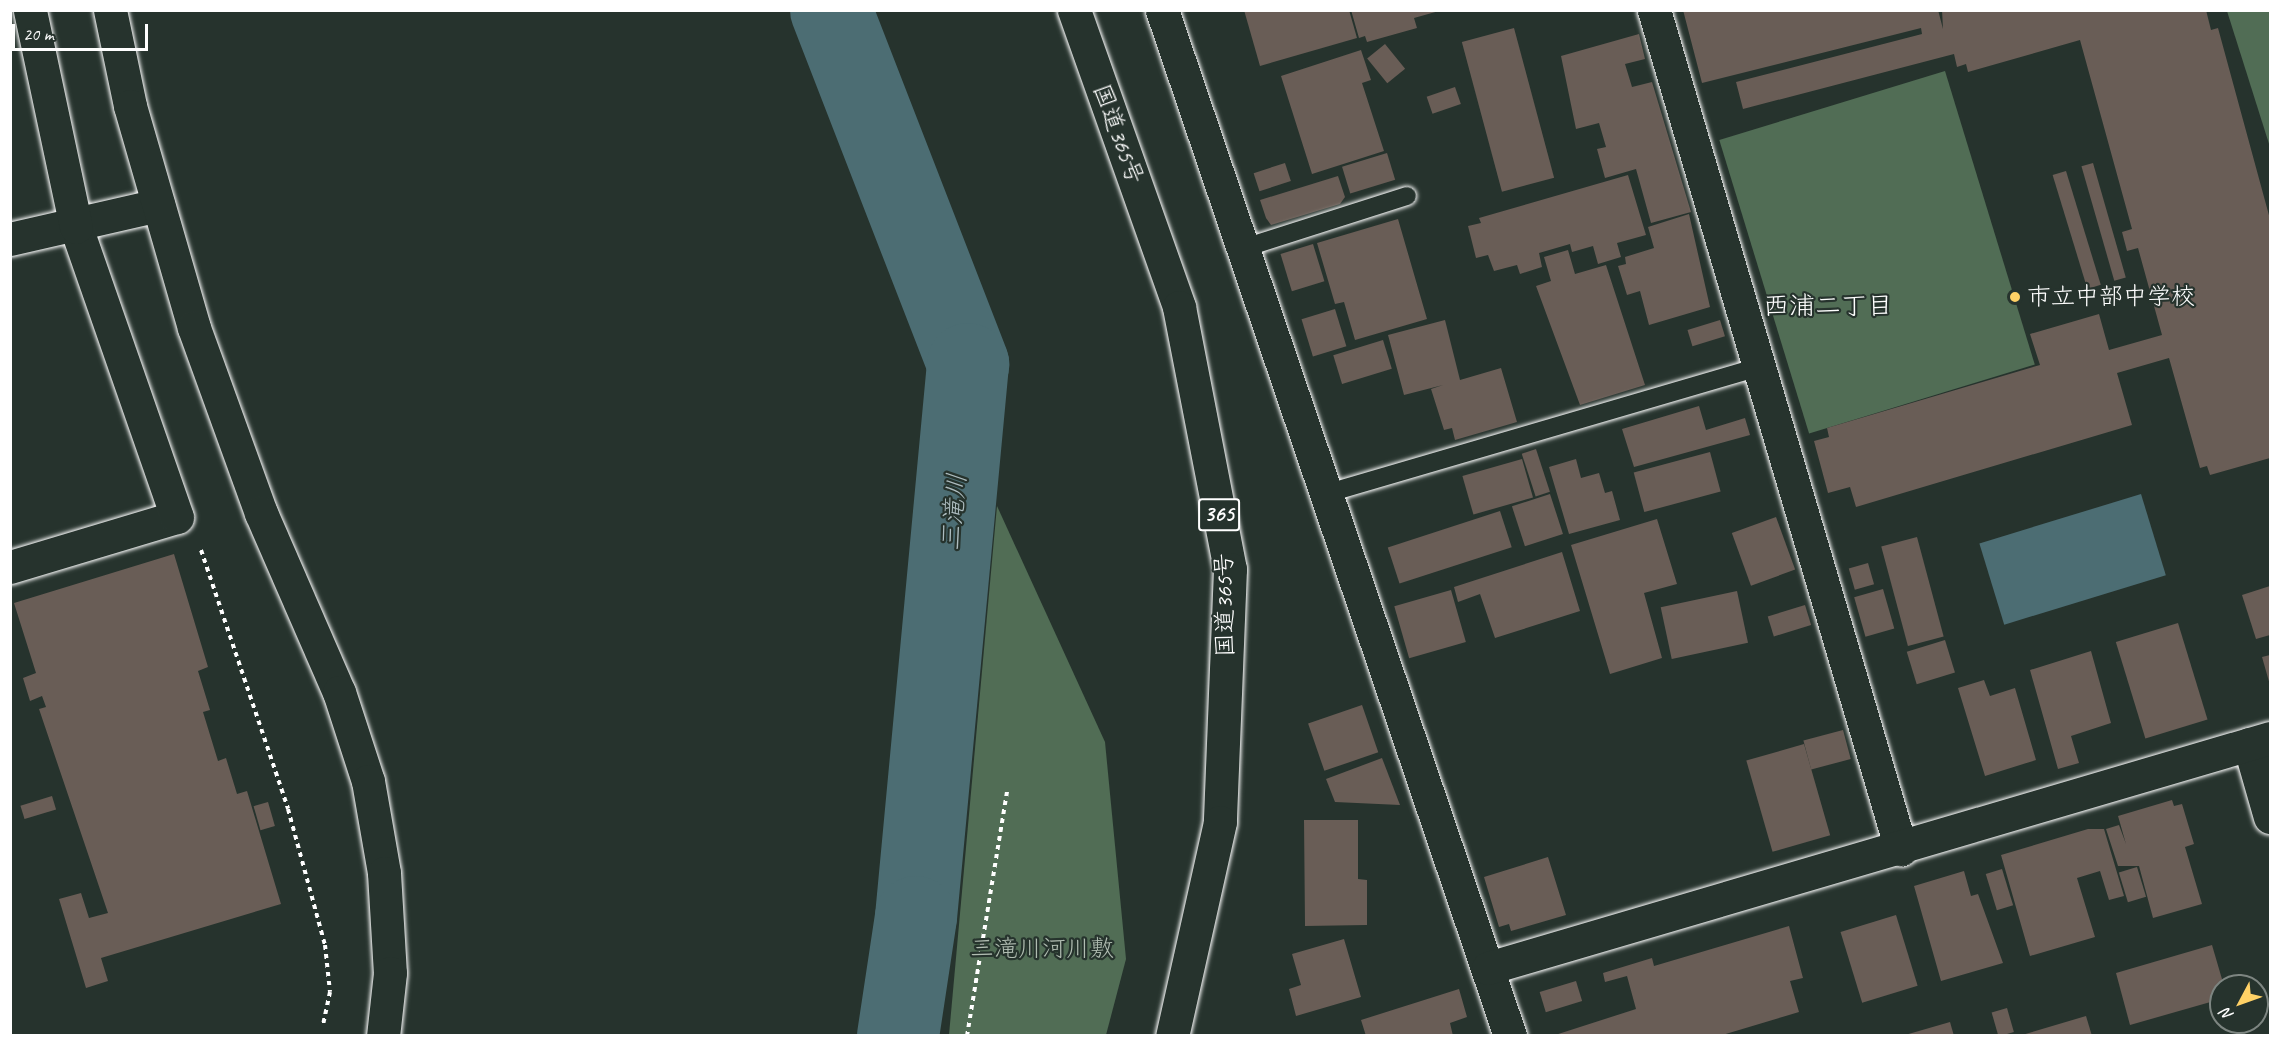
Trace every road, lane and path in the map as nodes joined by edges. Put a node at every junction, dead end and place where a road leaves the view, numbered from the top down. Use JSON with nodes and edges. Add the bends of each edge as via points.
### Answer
{"nodes":[{"id":1,"x":30,"y":10,"type":"edge"},
{"id":2,"x":110,"y":10,"type":"edge"},
{"id":3,"x":1074,"y":10,"type":"edge"},
{"id":4,"x":1162,"y":10,"type":"edge"},
{"id":5,"x":1654,"y":10,"type":"edge"},
{"id":6,"x":1407,"y":196,"type":"dead end"},
{"id":7,"x":158,"y":205,"type":"junction"},
{"id":8,"x":76,"y":227,"type":"junction"},
{"id":9,"x":10,"y":240,"type":"edge"},
{"id":10,"x":1244,"y":248,"type":"junction"},
{"id":11,"x":1761,"y":366,"type":"junction"},
{"id":12,"x":1328,"y":493,"type":"junction"},
{"id":13,"x":177,"y":517,"type":"junction"},
{"id":14,"x":10,"y":567,"type":"edge"},
{"id":15,"x":2260,"y":741,"type":"edge"},
{"id":16,"x":1007,"y":791,"type":"dead end"},
{"id":17,"x":2271,"y":817,"type":"edge"},
{"id":18,"x":1901,"y":849,"type":"junction"},
{"id":19,"x":1488,"y":968,"type":"junction"},
{"id":20,"x":323,"y":1025,"type":"dead end"},
{"id":21,"x":383,"y":1035,"type":"edge"},
{"id":22,"x":968,"y":1035,"type":"edge"},
{"id":23,"x":1172,"y":1035,"type":"edge"},
{"id":24,"x":1510,"y":1035,"type":"edge"}],
"edges":[{"from":1,"to":8,"type":"main road"},
{"from":2,"to":7,"type":"main road"},
{"from":3,"to":23,"type":"main road","name":"国道365号","number":"365","via":[[1179,307],[1230,569],[1220,822]]},
{"from":4,"to":10,"type":"main road"},
{"from":5,"to":11,"type":"main road"},
{"from":6,"to":10,"type":"lane"},
{"from":7,"to":8,"type":"main road"},
{"from":7,"to":21,"type":"main road","via":[[194,328],[257,502],[339,692],[368,781],[384,873],[390,973]]},
{"from":8,"to":9,"type":"main road"},
{"from":8,"to":13,"type":"main road"},
{"from":10,"to":12,"type":"main road"},
{"from":11,"to":12,"type":"lane"},
{"from":11,"to":18,"type":"main road"},
{"from":12,"to":19,"type":"main road"},
{"from":13,"to":14,"type":"main road"},
{"from":13,"to":20,"type":"path","via":[[194,531],[288,809],[326,945],[330,992]]},
{"from":15,"to":17,"type":"main road"},
{"from":15,"to":18,"type":"main road"},
{"from":16,"to":22,"type":"path"},
{"from":18,"to":19,"type":"main road"},
{"from":19,"to":24,"type":"main road"}]}
